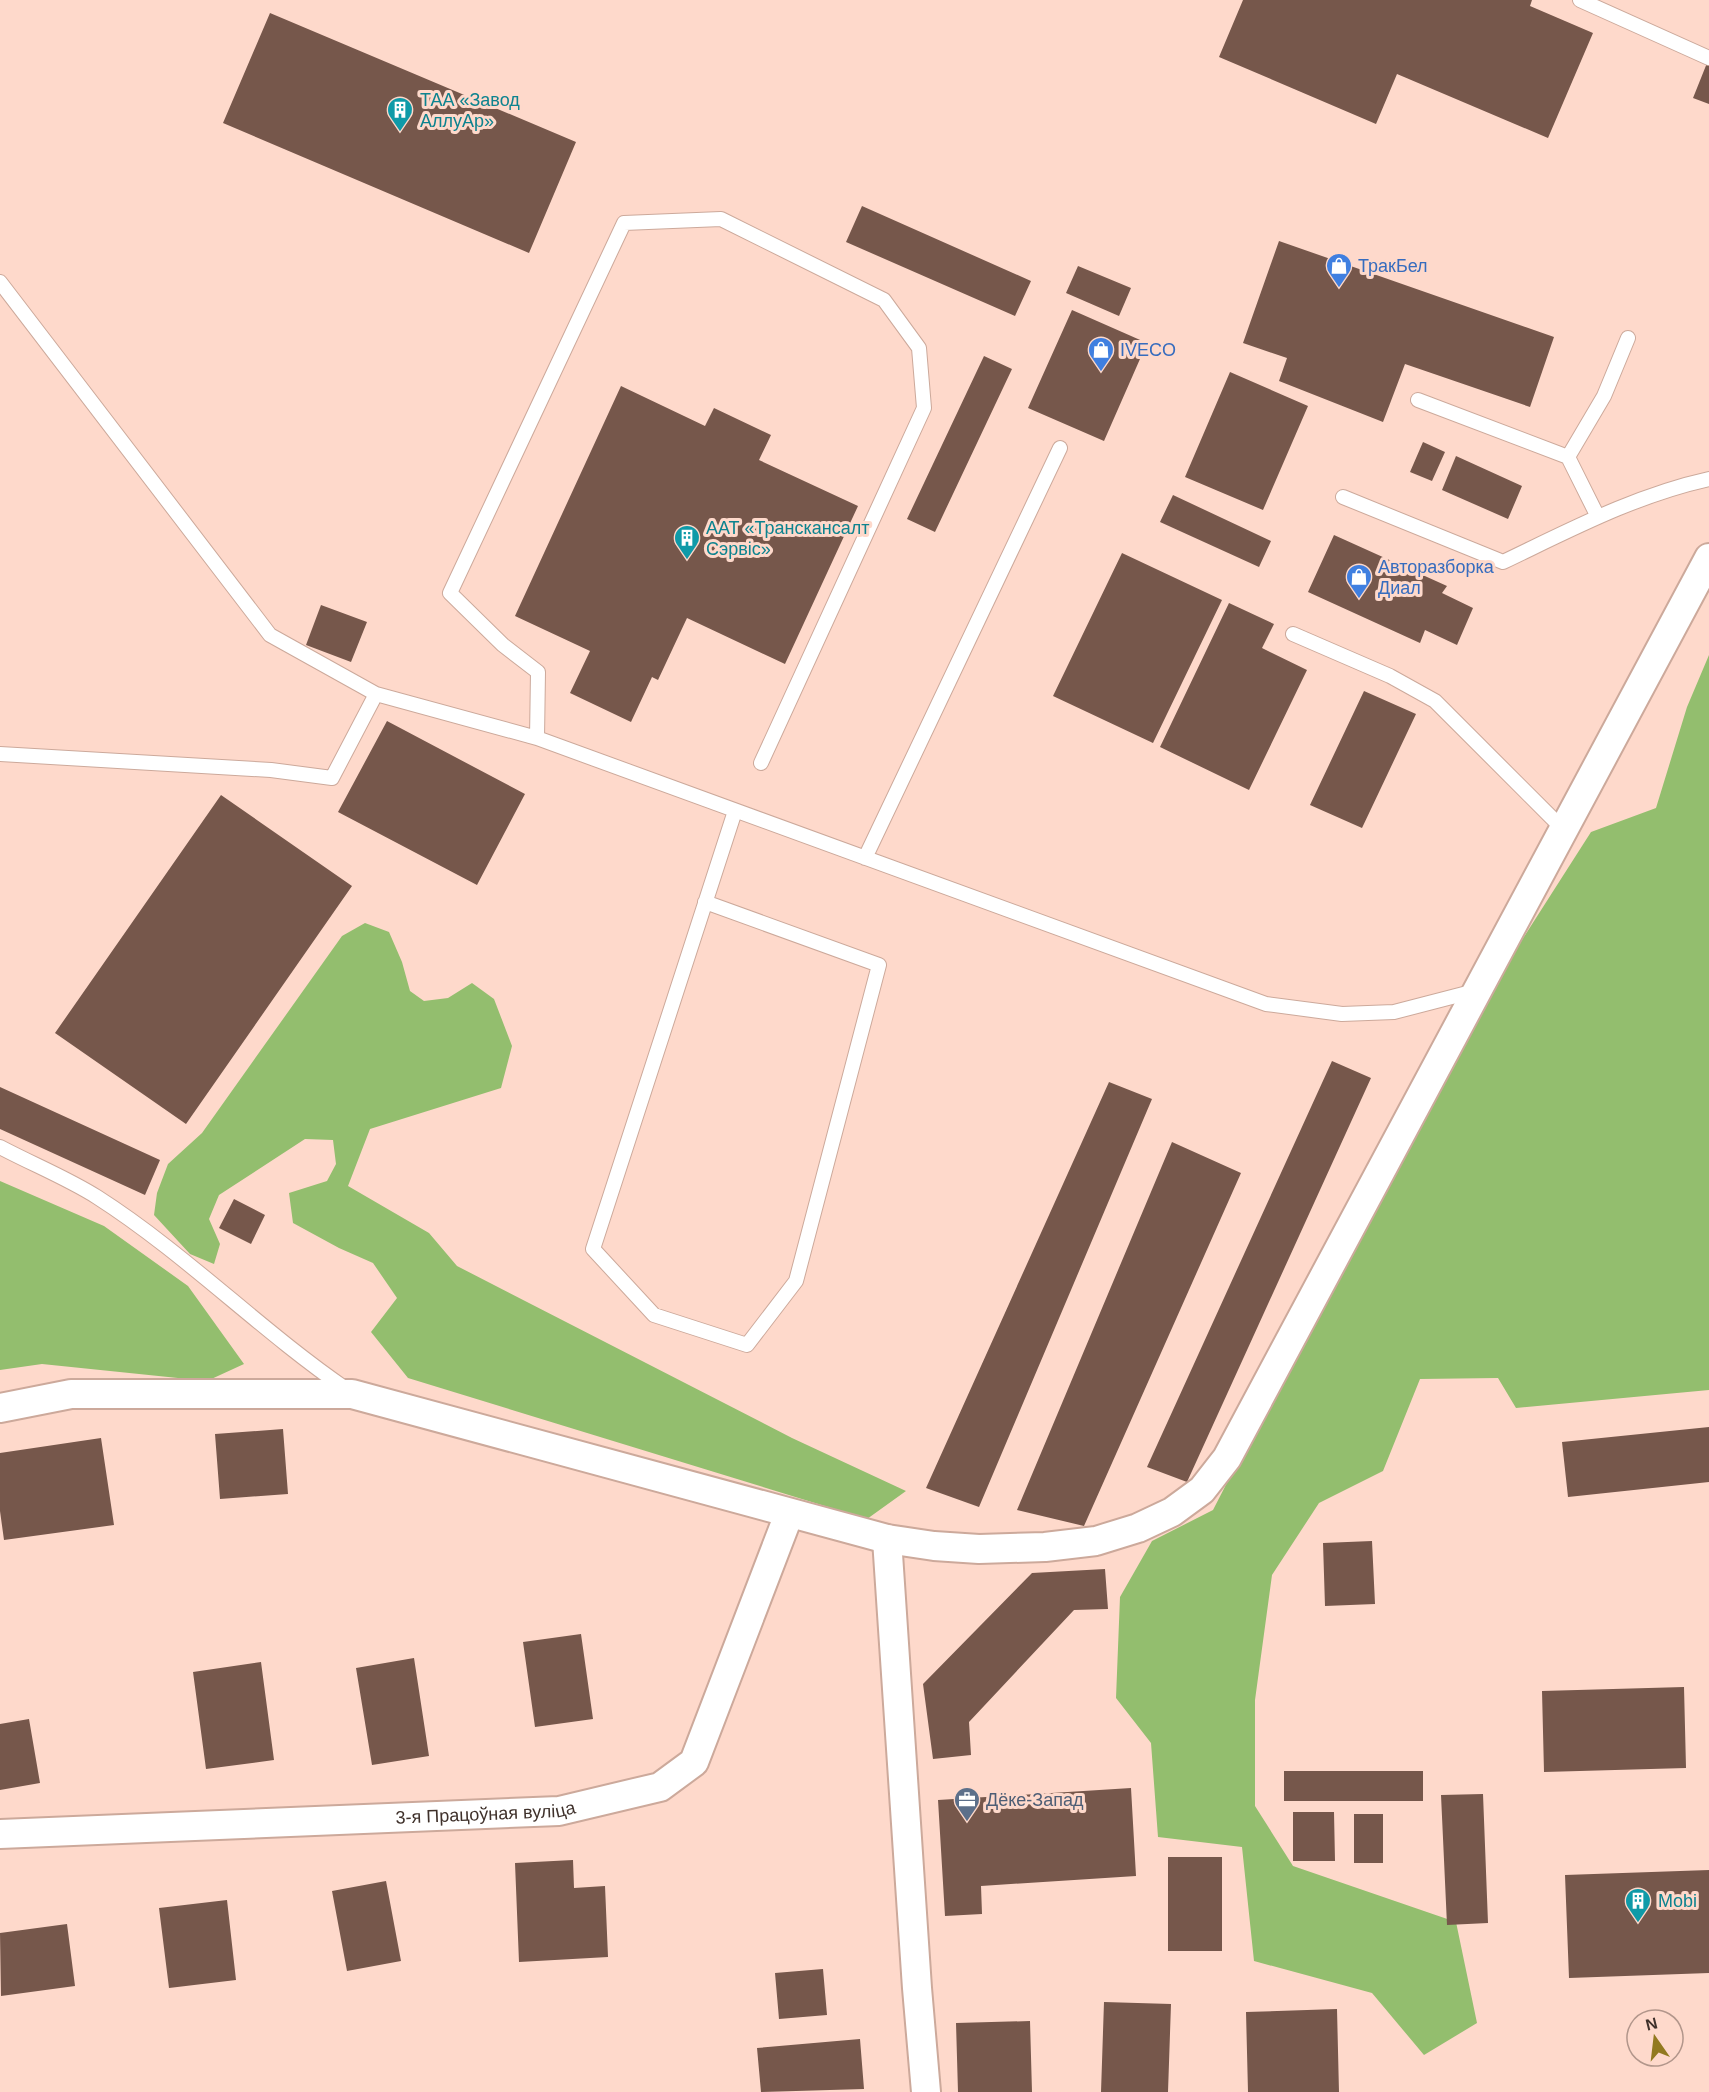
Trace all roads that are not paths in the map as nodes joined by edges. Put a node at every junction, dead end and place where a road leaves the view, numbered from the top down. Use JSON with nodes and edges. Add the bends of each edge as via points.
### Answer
{"nodes":[{"id":1,"x":1580,"y":0,"type":"edge"},
{"id":2,"x":1709,"y":58,"type":"edge"},
{"id":3,"x":0,"y":282,"type":"edge"},
{"id":4,"x":1628,"y":338,"type":"dead end"},
{"id":5,"x":1418,"y":400,"type":"dead end"},
{"id":6,"x":1060,"y":448,"type":"dead end"},
{"id":7,"x":1568,"y":457,"type":"junction"},
{"id":8,"x":1709,"y":479,"type":"edge"},
{"id":9,"x":1343,"y":497,"type":"dead end"},
{"id":10,"x":1598,"y":517,"type":"junction"},
{"id":11,"x":1709,"y":558,"type":"edge"},
{"id":12,"x":1293,"y":634,"type":"dead end"},
{"id":13,"x":376,"y":694,"type":"junction"},
{"id":14,"x":537,"y":738,"type":"junction"},
{"id":15,"x":0,"y":754,"type":"edge"},
{"id":16,"x":761,"y":763,"type":"dead end"},
{"id":17,"x":735,"y":811,"type":"junction"},
{"id":18,"x":1563,"y":829,"type":"junction"},
{"id":19,"x":865,"y":858,"type":"junction"},
{"id":20,"x":705,"y":902,"type":"junction"},
{"id":21,"x":1475,"y":991,"type":"junction"},
{"id":22,"x":0,"y":1147,"type":"edge"},
{"id":23,"x":352,"y":1394,"type":"junction"},
{"id":24,"x":0,"y":1408,"type":"edge"},
{"id":25,"x":789,"y":1514,"type":"junction"},
{"id":26,"x":887,"y":1539,"type":"junction"},
{"id":27,"x":0,"y":1834,"type":"edge"},
{"id":28,"x":926,"y":2092,"type":"edge"}],
"edges":[{"from":1,"to":2,"type":"lane"},
{"from":3,"to":13,"type":"lane","via":[[270,635]]},
{"from":4,"to":7,"type":"lane","via":[[1604,396]]},
{"from":5,"to":7,"type":"lane"},
{"from":6,"to":19,"type":"lane"},
{"from":7,"to":10,"type":"lane"},
{"from":8,"to":10,"type":"lane","via":[[1679,486]]},
{"from":9,"to":10,"type":"lane","via":[[1503,562]]},
{"from":11,"to":18,"type":"street"},
{"from":12,"to":18,"type":"lane","via":[[1390,676],[1435,701]]},
{"from":13,"to":14,"type":"lane"},
{"from":13,"to":15,"type":"lane","via":[[332,778],[271,770]]},
{"from":14,"to":16,"type":"lane","via":[[538,672],[503,645],[450,593],[624,223],[721,219],[884,300],[919,348],[924,408]]},
{"from":14,"to":17,"type":"lane"},
{"from":17,"to":19,"type":"lane"},
{"from":17,"to":20,"type":"lane"},
{"from":18,"to":21,"type":"street"},
{"from":19,"to":21,"type":"lane","via":[[1266,1004],[1342,1014],[1394,1012]]},
{"from":20,"to":20,"type":"lane","via":[[593,1249],[654,1315],[747,1344],[795,1281],[879,965]]},
{"from":21,"to":26,"type":"street","via":[[1227,1458],[1202,1490],[1172,1512],[1096,1541],[979,1549]]},
{"from":22,"to":23,"type":"lane","via":[[96,1197],[202,1274],[307,1362]]},
{"from":23,"to":24,"type":"street","via":[[71,1394]]},
{"from":23,"to":25,"type":"street"},
{"from":25,"to":26,"type":"street"},
{"from":25,"to":27,"type":"street","name":"3-я Працоўная вуліца","via":[[694,1762],[660,1787],[559,1811]]},
{"from":26,"to":28,"type":"street"}]}
